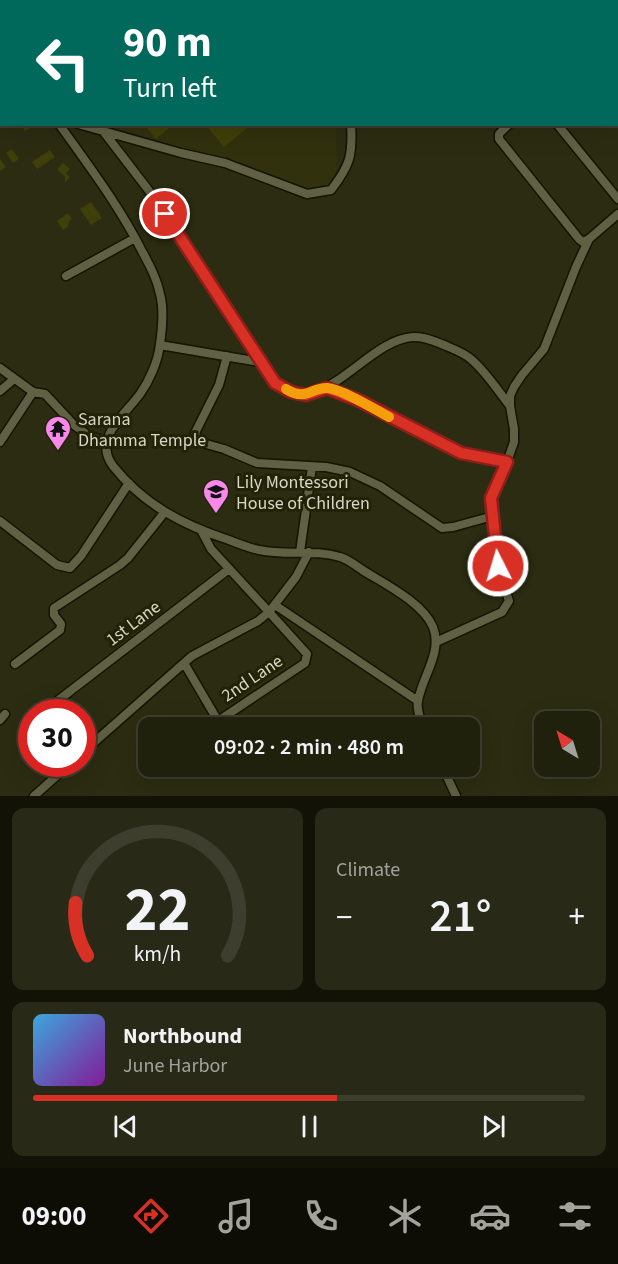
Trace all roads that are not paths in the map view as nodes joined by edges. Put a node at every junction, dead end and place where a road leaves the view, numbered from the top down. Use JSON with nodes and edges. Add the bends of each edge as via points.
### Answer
{"nodes":[{"id":1,"x":60,"y":126,"type":"edge"},
{"id":2,"x":86,"y":126,"type":"edge"},
{"id":3,"x":351,"y":126,"type":"edge"},
{"id":4,"x":507,"y":126,"type":"edge"},
{"id":5,"x":559,"y":126,"type":"edge"},
{"id":6,"x":103,"y":130,"type":"junction"},
{"id":7,"x":618,"y":199,"type":"edge"},
{"id":8,"x":618,"y":214,"type":"edge"},
{"id":9,"x":135,"y":238,"type":"junction"},
{"id":10,"x":589,"y":239,"type":"junction"},
{"id":11,"x":66,"y":276,"type":"dead end"},
{"id":12,"x":160,"y":345,"type":"junction"},
{"id":13,"x":227,"y":356,"type":"junction"},
{"id":14,"x":260,"y":362,"type":"junction"},
{"id":15,"x":0,"y":368,"type":"edge"},
{"id":16,"x":14,"y":379,"type":"junction"},
{"id":17,"x":327,"y":388,"type":"junction"},
{"id":18,"x":0,"y":391,"type":"edge"},
{"id":19,"x":33,"y":392,"type":"junction"},
{"id":20,"x":510,"y":406,"type":"junction"},
{"id":21,"x":106,"y":441,"type":"junction"},
{"id":22,"x":0,"y":442,"type":"edge"},
{"id":23,"x":507,"y":462,"type":"junction"},
{"id":24,"x":312,"y":467,"type":"junction"},
{"id":25,"x":129,"y":483,"type":"junction"},
{"id":26,"x":164,"y":513,"type":"junction"},
{"id":27,"x":493,"y":516,"type":"junction"},
{"id":28,"x":0,"y":521,"type":"edge"},
{"id":29,"x":202,"y":532,"type":"junction"},
{"id":30,"x":304,"y":552,"type":"junction"},
{"id":31,"x":229,"y":569,"type":"junction"},
{"id":32,"x":272,"y":608,"type":"junction"},
{"id":33,"x":436,"y":642,"type":"junction"},
{"id":34,"x":184,"y":663,"type":"junction"},
{"id":35,"x":15,"y":664,"type":"dead end"},
{"id":36,"x":60,"y":699,"type":"edge"},
{"id":37,"x":418,"y":701,"type":"junction"},
{"id":38,"x":420,"y":717,"type":"edge"},
{"id":39,"x":96,"y":741,"type":"edge"},
{"id":40,"x":55,"y":777,"type":"edge"},
{"id":41,"x":447,"y":777,"type":"edge"},
{"id":42,"x":34,"y":796,"type":"edge"},
{"id":43,"x":456,"y":796,"type":"edge"}],
"edges":[{"from":1,"to":9,"type":"street"},
{"from":2,"to":6,"type":"street"},
{"from":3,"to":6,"type":"street","via":[[352,146],[346,171],[331,190],[307,194],[225,163]]},
{"from":4,"to":10,"type":"street","via":[[499,134],[500,139],[579,239]]},
{"from":5,"to":7,"type":"street"},
{"from":6,"to":14,"type":"street","via":[[153,196]]},
{"from":8,"to":10,"type":"street"},
{"from":9,"to":11,"type":"street"},
{"from":9,"to":12,"type":"street","via":[[161,297]]},
{"from":10,"to":20,"type":"street","via":[[544,349],[513,387]]},
{"from":12,"to":13,"type":"street"},
{"from":12,"to":21,"type":"street","via":[[141,394]]},
{"from":13,"to":14,"type":"street"},
{"from":13,"to":24,"type":"street","via":[[219,385],[195,433],[199,442],[257,464]]},
{"from":14,"to":17,"type":"street","via":[[275,383],[291,392],[306,395]]},
{"from":15,"to":16,"type":"street"},
{"from":16,"to":18,"type":"street"},
{"from":16,"to":19,"type":"street"},
{"from":17,"to":20,"type":"street","via":[[391,342],[414,336],[433,340],[471,358]]},
{"from":17,"to":23,"type":"street","via":[[461,453]]},
{"from":19,"to":21,"type":"street","via":[[45,394],[89,436]]},
{"from":19,"to":22,"type":"street"},
{"from":20,"to":23,"type":"street","via":[[514,442]]},
{"from":21,"to":25,"type":"street","via":[[111,464]]},
{"from":23,"to":27,"type":"street","via":[[491,498]]},
{"from":24,"to":27,"type":"street","via":[[350,472],[380,486],[442,528]]},
{"from":24,"to":30,"type":"street"},
{"from":25,"to":26,"type":"street"},
{"from":25,"to":28,"type":"street","via":[[70,568],[57,565]]},
{"from":26,"to":29,"type":"street"},
{"from":26,"to":35,"type":"street","via":[[120,565],[54,608],[60,630]]},
{"from":27,"to":33,"type":"street","via":[[498,566],[509,601],[502,612]]},
{"from":29,"to":30,"type":"street","via":[[260,550]]},
{"from":29,"to":31,"type":"street"},
{"from":30,"to":32,"type":"street","via":[[296,577]]},
{"from":30,"to":33,"type":"street","via":[[341,557],[394,590],[429,620]]},
{"from":31,"to":32,"type":"street"},
{"from":31,"to":36,"type":"street","name":"1st Lane"},
{"from":32,"to":34,"type":"street","via":[[258,621]]},
{"from":32,"to":34,"type":"street","name":"2nd Lane","via":[[307,654],[305,663],[218,720]]},
{"from":32,"to":37,"type":"street"},
{"from":33,"to":37,"type":"street"},
{"from":34,"to":39,"type":"street"},
{"from":37,"to":38,"type":"street"},
{"from":40,"to":42,"type":"street"},
{"from":41,"to":43,"type":"street"}]}
